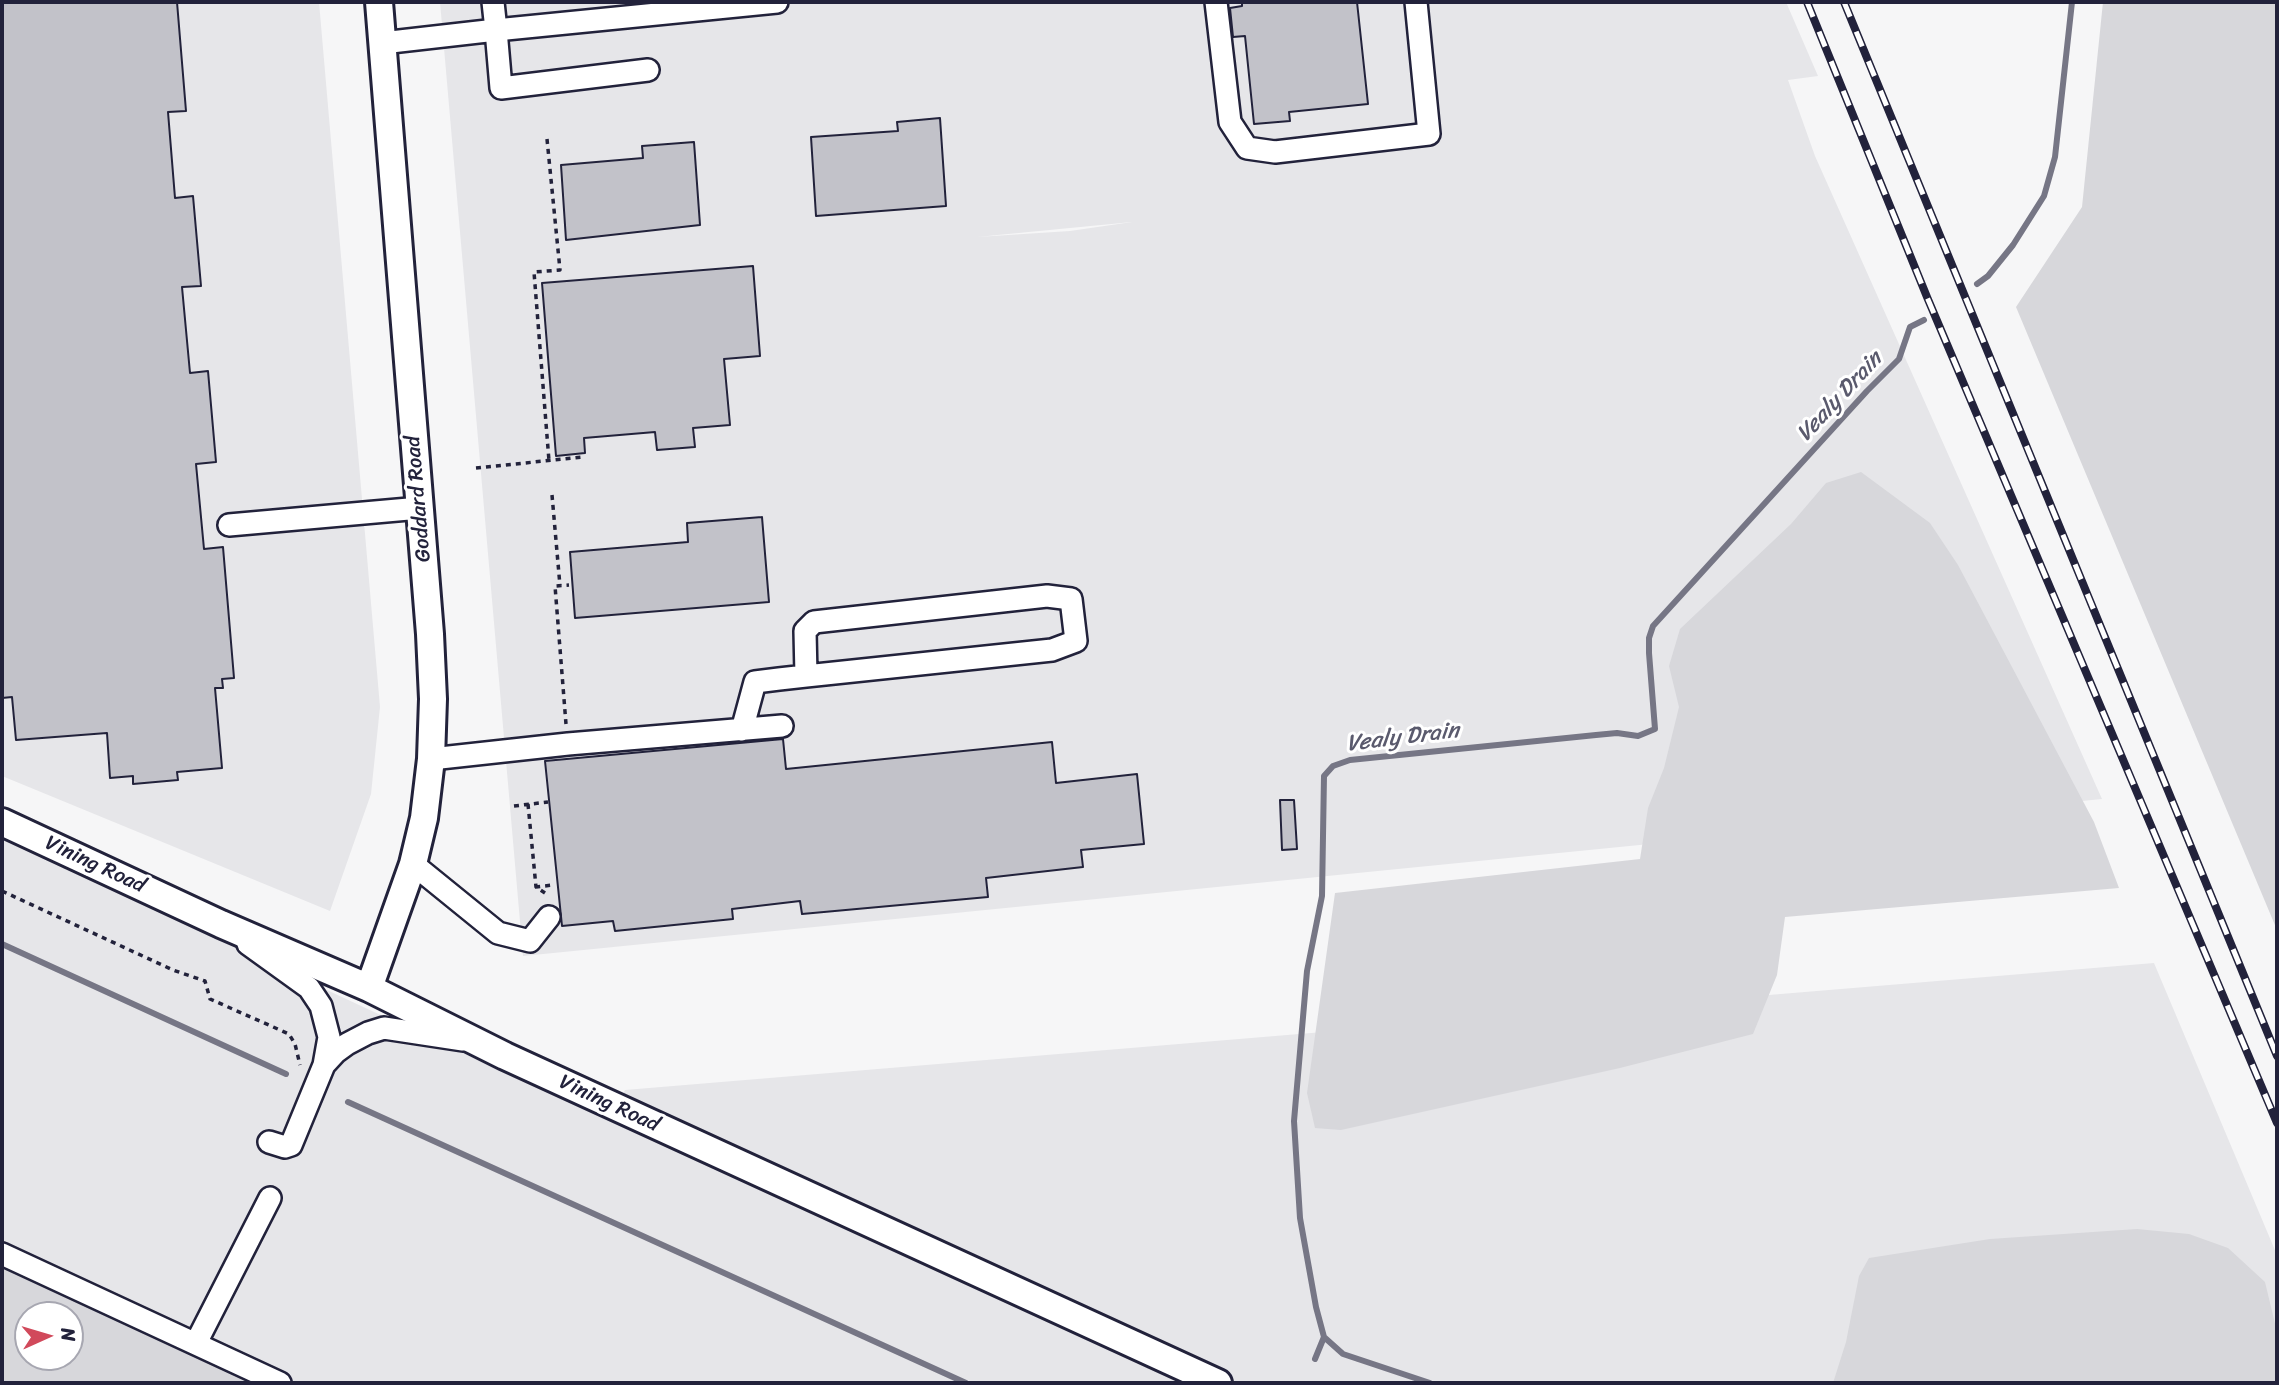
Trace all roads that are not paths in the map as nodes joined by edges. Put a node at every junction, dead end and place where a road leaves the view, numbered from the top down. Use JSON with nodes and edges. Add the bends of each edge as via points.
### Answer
{"nodes":[{"id":1,"x":379,"y":2,"type":"edge"},
{"id":2,"x":494,"y":2,"type":"edge"},
{"id":3,"x":777,"y":2,"type":"edge"},
{"id":4,"x":1216,"y":2,"type":"edge"},
{"id":5,"x":1416,"y":2,"type":"edge"},
{"id":6,"x":496,"y":30,"type":"junction"},
{"id":7,"x":382,"y":43,"type":"junction"},
{"id":8,"x":648,"y":70,"type":"dead end"},
{"id":9,"x":420,"y":508,"type":"junction"},
{"id":10,"x":229,"y":525,"type":"dead end"},
{"id":11,"x":806,"y":676,"type":"junction"},
{"id":12,"x":782,"y":726,"type":"dead end"},
{"id":13,"x":742,"y":730,"type":"junction"},
{"id":14,"x":431,"y":759,"type":"junction"},
{"id":15,"x":2,"y":822,"type":"edge"},
{"id":16,"x":413,"y":864,"type":"junction"},
{"id":17,"x":549,"y":917,"type":"dead end"},
{"id":18,"x":221,"y":924,"type":"junction"},
{"id":19,"x":369,"y":988,"type":"junction"},
{"id":20,"x":479,"y":1043,"type":"junction"},
{"id":21,"x":324,"y":1065,"type":"junction"},
{"id":22,"x":270,"y":1142,"type":"dead end"},
{"id":23,"x":270,"y":1198,"type":"dead end"},
{"id":24,"x":2,"y":1254,"type":"edge"},
{"id":25,"x":196,"y":1343,"type":"junction"},
{"id":26,"x":280,"y":1383,"type":"edge"},
{"id":27,"x":1218,"y":1383,"type":"edge"}],
"edges":[{"from":1,"to":7,"type":"main road","name":"Goddard Road"},
{"from":2,"to":6,"type":"street"},
{"from":3,"to":6,"type":"street"},
{"from":4,"to":5,"type":"street","via":[[1230,121],[1247,148],[1275,152],[1429,134]]},
{"from":6,"to":7,"type":"street"},
{"from":6,"to":8,"type":"street","via":[[501,88]]},
{"from":7,"to":9,"type":"main road","name":"Goddard Road"},
{"from":9,"to":10,"type":"street"},
{"from":9,"to":14,"type":"main road","name":"Goddard Road","via":[[433,686]]},
{"from":11,"to":11,"type":"street","via":[[1052,650],[1076,641],[1071,599],[1047,596],[814,622],[805,631]]},
{"from":11,"to":13,"type":"street","via":[[755,682]]},
{"from":12,"to":13,"type":"street"},
{"from":13,"to":14,"type":"street"},
{"from":14,"to":16,"type":"main road","name":"Goddard Road"},
{"from":15,"to":18,"type":"main road","name":"Vining Road"},
{"from":16,"to":17,"type":"street","via":[[498,933],[530,941]]},
{"from":16,"to":19,"type":"main road","name":"Goddard Road"},
{"from":18,"to":19,"type":"main road","name":"Vining Road"},
{"from":18,"to":21,"type":"street","via":[[317,997],[329,1037]]},
{"from":19,"to":20,"type":"main road","name":"Vining Road"},
{"from":20,"to":21,"type":"street","via":[[384,1028],[347,1044]]},
{"from":20,"to":27,"type":"main road","name":"Vining Road"},
{"from":21,"to":22,"type":"street","via":[[291,1145]]},
{"from":23,"to":25,"type":"street"},
{"from":24,"to":25,"type":"street"},
{"from":25,"to":26,"type":"street"}]}
